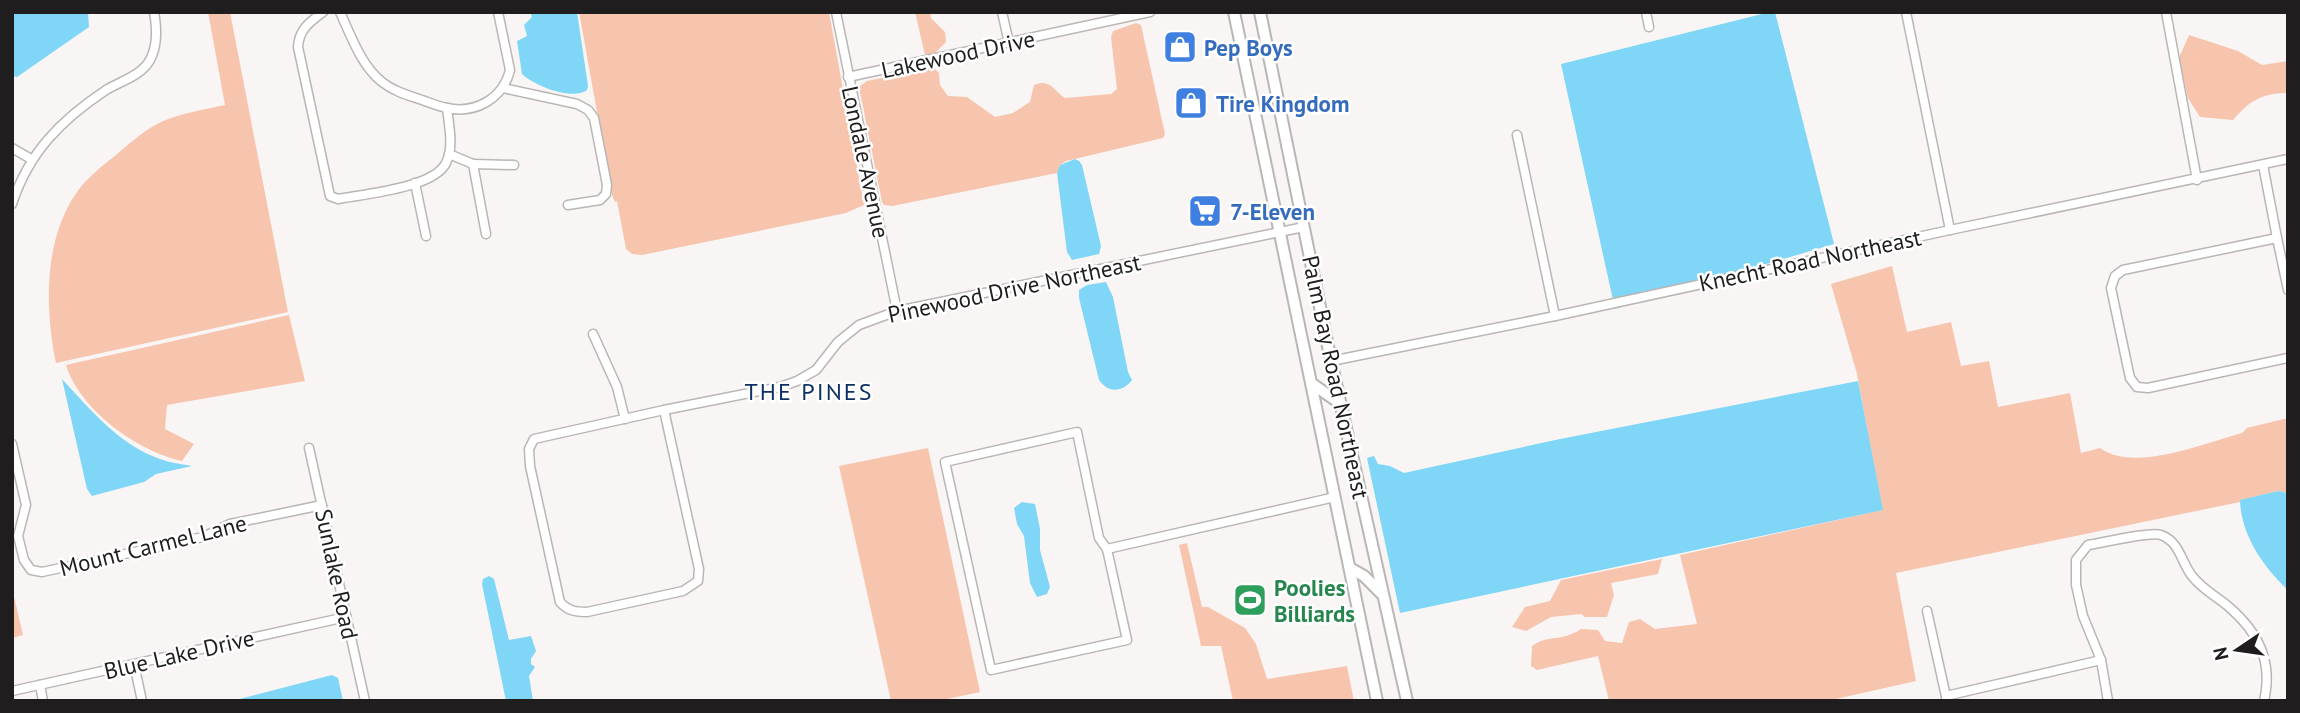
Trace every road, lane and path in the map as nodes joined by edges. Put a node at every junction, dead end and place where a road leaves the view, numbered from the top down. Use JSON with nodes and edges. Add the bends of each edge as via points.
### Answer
{"nodes":[{"id":1,"x":154,"y":12,"type":"edge"},
{"id":2,"x":323,"y":12,"type":"edge"},
{"id":3,"x":340,"y":12,"type":"edge"},
{"id":4,"x":498,"y":12,"type":"edge"},
{"id":5,"x":836,"y":12,"type":"edge"},
{"id":6,"x":1002,"y":12,"type":"edge"},
{"id":7,"x":1150,"y":12,"type":"edge"},
{"id":8,"x":1234,"y":12,"type":"edge"},
{"id":9,"x":1646,"y":12,"type":"edge"},
{"id":10,"x":1906,"y":12,"type":"edge"},
{"id":11,"x":2166,"y":12,"type":"edge"},
{"id":12,"x":1119,"y":15,"type":"edge"},
{"id":13,"x":1258,"y":15,"type":"edge"},
{"id":14,"x":1649,"y":27,"type":"dead end"},
{"id":15,"x":1009,"y":43,"type":"junction"},
{"id":16,"x":848,"y":77,"type":"junction"},
{"id":17,"x":503,"y":88,"type":"junction"},
{"id":18,"x":447,"y":108,"type":"junction"},
{"id":19,"x":1517,"y":135,"type":"dead end"},
{"id":20,"x":12,"y":148,"type":"edge"},
{"id":21,"x":449,"y":154,"type":"junction"},
{"id":22,"x":32,"y":159,"type":"junction"},
{"id":23,"x":2288,"y":159,"type":"edge"},
{"id":24,"x":473,"y":163,"type":"junction"},
{"id":25,"x":2263,"y":165,"type":"junction"},
{"id":26,"x":514,"y":166,"type":"dead end"},
{"id":27,"x":2197,"y":180,"type":"junction"},
{"id":28,"x":415,"y":183,"type":"junction"},
{"id":29,"x":12,"y":204,"type":"edge"},
{"id":30,"x":568,"y":205,"type":"dead end"},
{"id":31,"x":1304,"y":227,"type":"junction"},
{"id":32,"x":1950,"y":230,"type":"junction"},
{"id":33,"x":1280,"y":233,"type":"junction"},
{"id":34,"x":486,"y":234,"type":"dead end"},
{"id":35,"x":426,"y":236,"type":"dead end"},
{"id":36,"x":2277,"y":238,"type":"junction"},
{"id":37,"x":2288,"y":290,"type":"edge"},
{"id":38,"x":897,"y":311,"type":"junction"},
{"id":39,"x":1555,"y":316,"type":"junction"},
{"id":40,"x":593,"y":334,"type":"dead end"},
{"id":41,"x":2288,"y":358,"type":"edge"},
{"id":42,"x":1331,"y":361,"type":"junction"},
{"id":43,"x":1311,"y":383,"type":"junction"},
{"id":44,"x":1341,"y":404,"type":"junction"},
{"id":45,"x":664,"y":410,"type":"junction"},
{"id":46,"x":625,"y":419,"type":"junction"},
{"id":47,"x":12,"y":444,"type":"edge"},
{"id":48,"x":309,"y":448,"type":"dead end"},
{"id":49,"x":1335,"y":497,"type":"junction"},
{"id":50,"x":322,"y":505,"type":"junction"},
{"id":51,"x":1107,"y":549,"type":"junction"},
{"id":52,"x":1350,"y":568,"type":"junction"},
{"id":53,"x":1384,"y":596,"type":"junction"},
{"id":54,"x":1927,"y":611,"type":"dead end"},
{"id":55,"x":346,"y":617,"type":"junction"},
{"id":56,"x":2101,"y":660,"type":"junction"},
{"id":57,"x":134,"y":664,"type":"junction"},
{"id":58,"x":40,"y":685,"type":"junction"},
{"id":59,"x":12,"y":691,"type":"edge"},
{"id":60,"x":1946,"y":698,"type":"edge"},
{"id":61,"x":43,"y":701,"type":"edge"},
{"id":62,"x":142,"y":701,"type":"edge"},
{"id":63,"x":365,"y":701,"type":"edge"},
{"id":64,"x":1377,"y":701,"type":"edge"},
{"id":65,"x":1407,"y":701,"type":"edge"},
{"id":66,"x":2108,"y":701,"type":"edge"},
{"id":67,"x":2264,"y":701,"type":"edge"}],
"edges":[{"from":1,"to":22,"type":"street","via":[[157,38],[149,61],[137,74],[74,112]]},
{"from":2,"to":28,"type":"street","via":[[303,29],[298,47],[330,195],[338,199]]},
{"from":3,"to":18,"type":"street","via":[[358,50],[383,83]]},
{"from":4,"to":17,"type":"street","via":[[510,70]]},
{"from":5,"to":16,"type":"street","name":"Londale Avenue"},
{"from":6,"to":15,"type":"street"},
{"from":7,"to":12,"type":"street","name":"Lakewood Drive"},
{"from":8,"to":33,"type":"main road","name":"Palm Bay Road Northeast"},
{"from":9,"to":14,"type":"street"},
{"from":10,"to":32,"type":"street"},
{"from":11,"to":27,"type":"street"},
{"from":12,"to":15,"type":"street","name":"Lakewood Drive"},
{"from":13,"to":31,"type":"main road","name":"Palm Bay Road Northeast"},
{"from":15,"to":16,"type":"street","name":"Lakewood Drive"},
{"from":16,"to":38,"type":"street","name":"Londale Avenue"},
{"from":17,"to":18,"type":"street","via":[[476,107]]},
{"from":17,"to":30,"type":"street","via":[[577,104],[594,118],[608,190],[600,200]]},
{"from":18,"to":21,"type":"street"},
{"from":19,"to":39,"type":"street"},
{"from":20,"to":22,"type":"street"},
{"from":21,"to":24,"type":"street"},
{"from":21,"to":28,"type":"street","via":[[440,172]]},
{"from":22,"to":29,"type":"street"},
{"from":23,"to":25,"type":"street","name":"Knecht Road Northeast"},
{"from":24,"to":26,"type":"street"},
{"from":24,"to":34,"type":"street"},
{"from":25,"to":27,"type":"street","name":"Knecht Road Northeast"},
{"from":25,"to":36,"type":"street"},
{"from":27,"to":32,"type":"street","name":"Knecht Road Northeast"},
{"from":28,"to":35,"type":"street"},
{"from":31,"to":33,"type":"street","name":"Pinewood Drive Northeast"},
{"from":31,"to":42,"type":"main road","name":"Palm Bay Road Northeast"},
{"from":32,"to":39,"type":"street","name":"Knecht Road Northeast"},
{"from":33,"to":38,"type":"street","name":"Pinewood Drive Northeast"},
{"from":33,"to":43,"type":"main road","name":"Palm Bay Road Northeast"},
{"from":36,"to":37,"type":"street"},
{"from":36,"to":41,"type":"street","via":[[2123,270],[2111,288],[2130,378],[2137,387]]},
{"from":38,"to":45,"type":"street","name":"Pinewood Drive Northeast","via":[[859,325],[816,370],[797,381]]},
{"from":39,"to":42,"type":"street","name":"Knecht Road Northeast"},
{"from":40,"to":46,"type":"street","via":[[617,387]]},
{"from":42,"to":44,"type":"main road","name":"Palm Bay Road Northeast"},
{"from":43,"to":44,"type":"main road"},
{"from":43,"to":49,"type":"main road","name":"Palm Bay Road Northeast"},
{"from":44,"to":53,"type":"main road","name":"Palm Bay Road Northeast"},
{"from":45,"to":46,"type":"street","name":"Pinewood Drive Northeast"},
{"from":45,"to":46,"type":"street","name":"Pinewood Drive Northeast","via":[[698,581],[683,591],[575,612],[561,602],[529,449],[534,439]]},
{"from":47,"to":50,"type":"street","name":"Mount Carmel Lane","via":[[26,505],[18,536],[31,570],[42,572],[203,537],[230,524]]},
{"from":48,"to":50,"type":"street","name":"Sunlake Road"},
{"from":49,"to":51,"type":"street"},
{"from":49,"to":52,"type":"main road","name":"Palm Bay Road Northeast"},
{"from":50,"to":55,"type":"street","name":"Sunlake Road"},
{"from":51,"to":51,"type":"street","via":[[1127,640],[991,670],[945,462],[1077,432],[1099,538]]},
{"from":52,"to":53,"type":"main road"},
{"from":52,"to":64,"type":"main road","name":"Palm Bay Road Northeast"},
{"from":53,"to":65,"type":"main road","name":"Palm Bay Road Northeast"},
{"from":54,"to":60,"type":"street"},
{"from":55,"to":57,"type":"street","name":"Blue Lake Drive"},
{"from":55,"to":63,"type":"street","name":"Sunlake Road"},
{"from":56,"to":60,"type":"street"},
{"from":56,"to":66,"type":"street"},
{"from":56,"to":67,"type":"street","via":[[2083,616],[2076,559],[2088,545],[2158,533],[2172,541],[2205,591],[2244,621],[2257,640],[2267,665]]},
{"from":57,"to":58,"type":"street","name":"Blue Lake Drive"},
{"from":57,"to":62,"type":"street"},
{"from":58,"to":59,"type":"street","name":"Blue Lake Drive"},
{"from":58,"to":61,"type":"street"}]}
